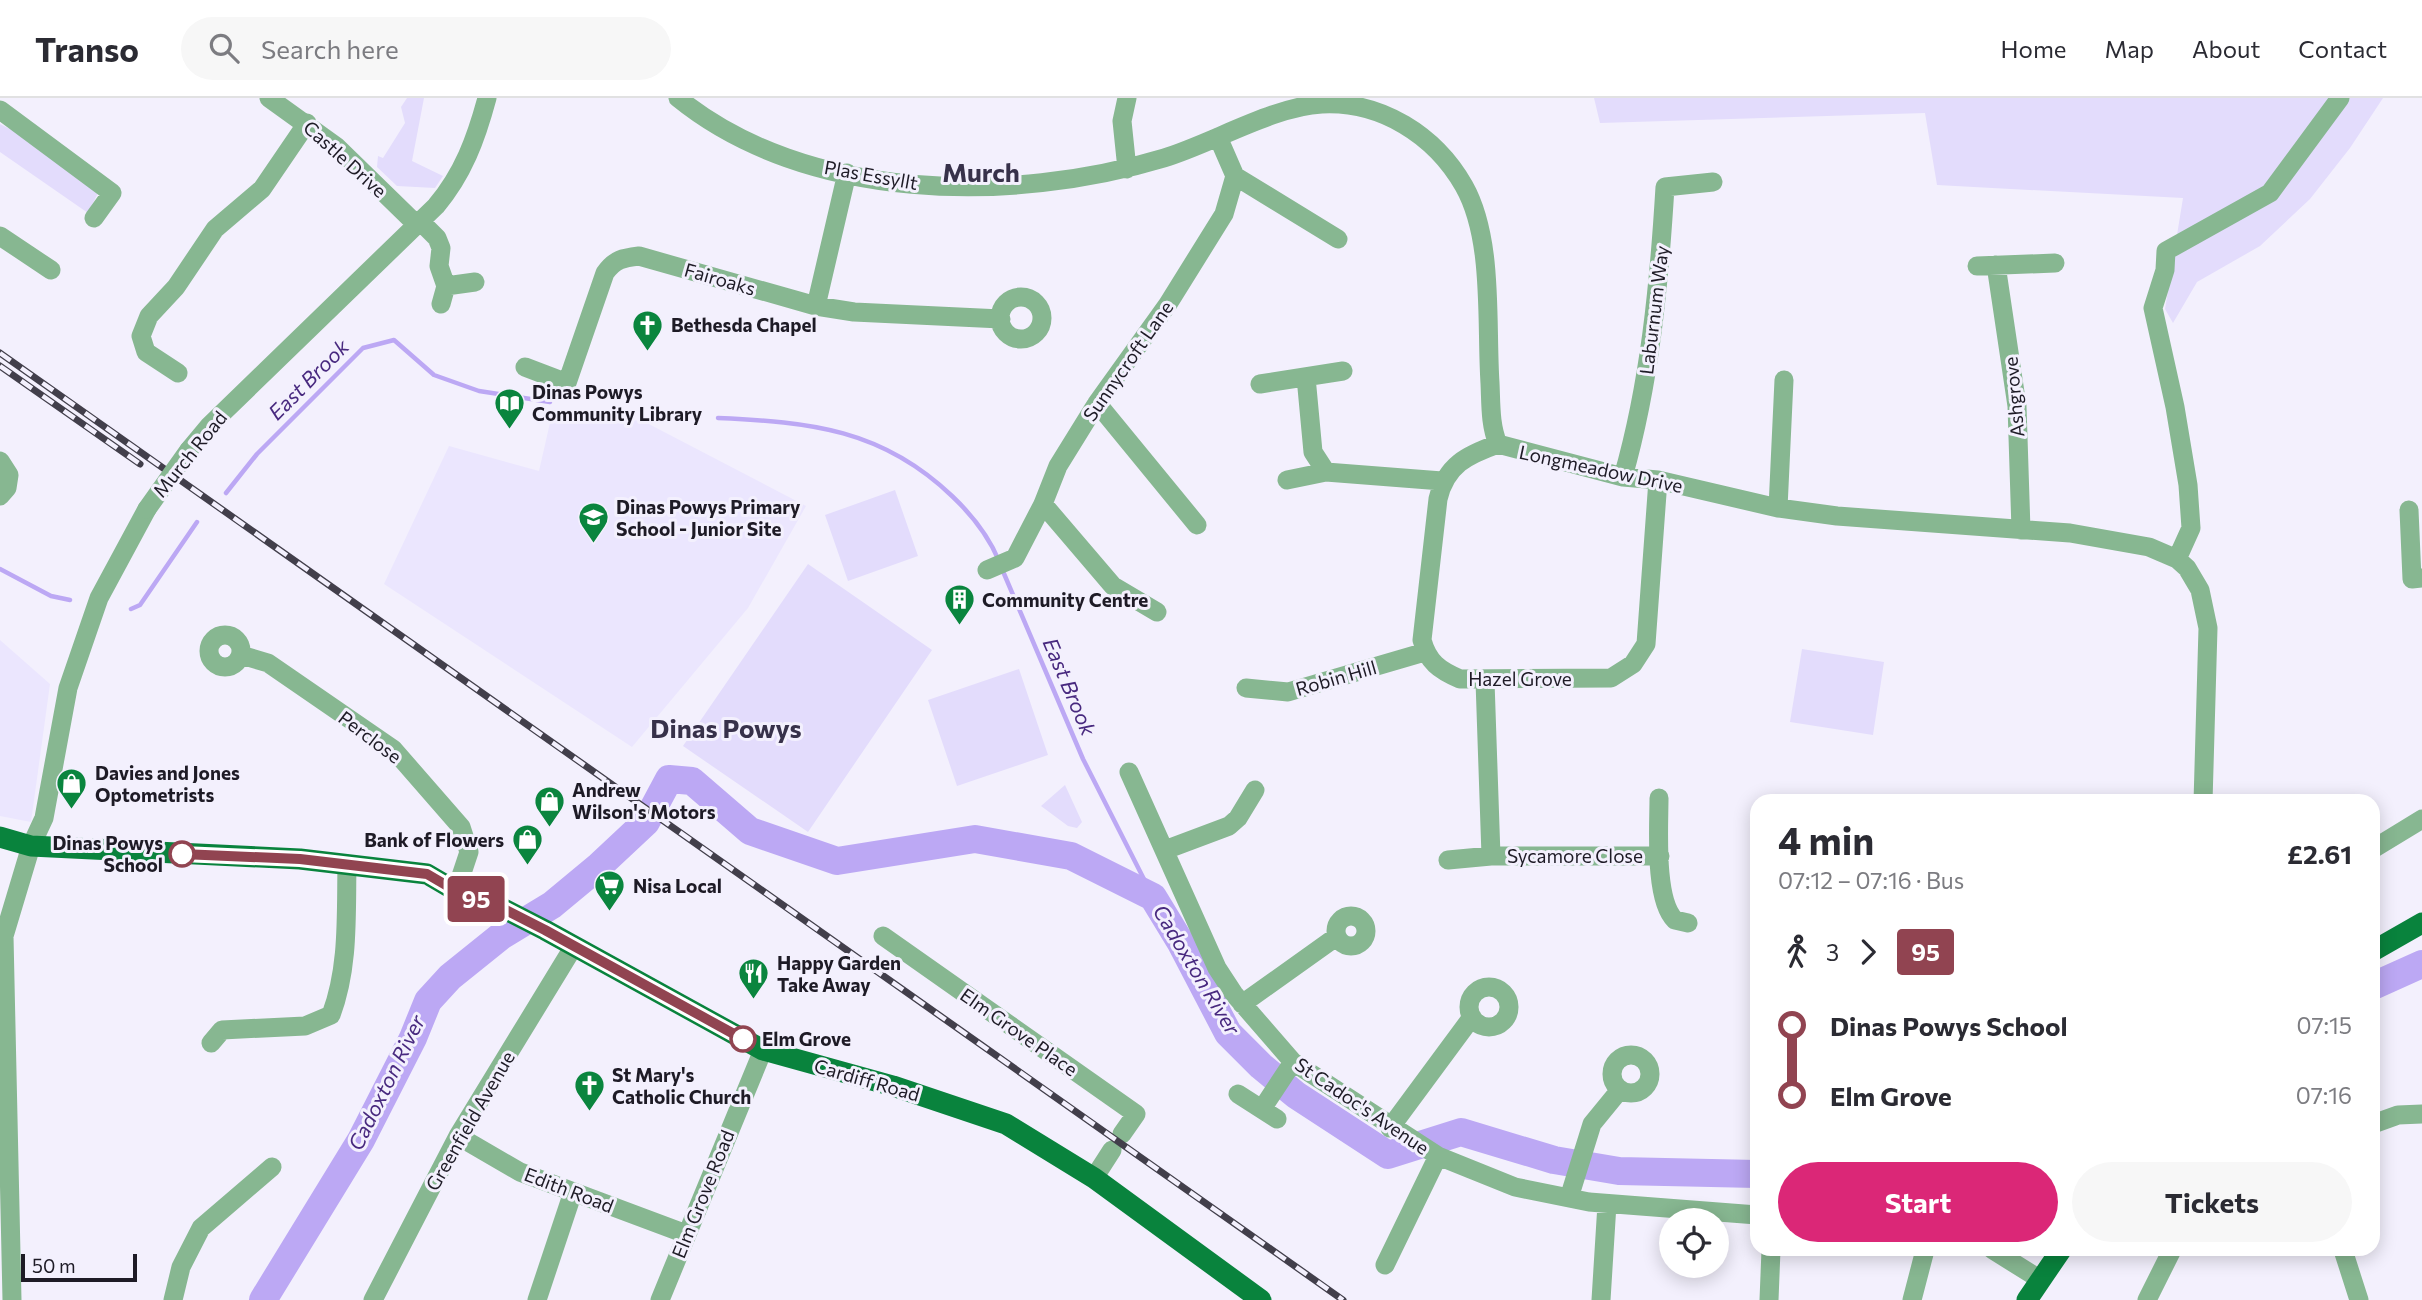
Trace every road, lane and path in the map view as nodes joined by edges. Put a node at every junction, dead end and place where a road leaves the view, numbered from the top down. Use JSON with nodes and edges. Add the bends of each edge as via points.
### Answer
{"nodes":[{"id":1,"x":270,"y":98,"type":"edge"},
{"id":2,"x":487,"y":98,"type":"edge"},
{"id":3,"x":678,"y":98,"type":"edge"},
{"id":4,"x":1127,"y":98,"type":"edge"},
{"id":5,"x":2340,"y":98,"type":"edge"},
{"id":6,"x":1281,"y":106,"type":"edge"},
{"id":7,"x":0,"y":110,"type":"edge"},
{"id":8,"x":307,"y":123,"type":"junction"},
{"id":9,"x":1218,"y":137,"type":"junction"},
{"id":10,"x":1126,"y":169,"type":"junction"},
{"id":11,"x":847,"y":173,"type":"junction"},
{"id":12,"x":1235,"y":176,"type":"junction"},
{"id":13,"x":1713,"y":183,"type":"dead end"},
{"id":14,"x":94,"y":218,"type":"dead end"},
{"id":15,"x":419,"y":223,"type":"junction"},
{"id":16,"x":0,"y":236,"type":"edge"},
{"id":17,"x":1338,"y":239,"type":"dead end"},
{"id":18,"x":2055,"y":263,"type":"dead end"},
{"id":19,"x":51,"y":270,"type":"dead end"},
{"id":20,"x":475,"y":282,"type":"dead end"},
{"id":21,"x":816,"y":306,"type":"junction"},
{"id":22,"x":1000,"y":319,"type":"dead end"},
{"id":23,"x":525,"y":367,"type":"dead end"},
{"id":24,"x":1343,"y":371,"type":"dead end"},
{"id":25,"x":178,"y":373,"type":"dead end"},
{"id":26,"x":1306,"y":377,"type":"junction"},
{"id":27,"x":1784,"y":380,"type":"dead end"},
{"id":28,"x":1260,"y":384,"type":"dead end"},
{"id":29,"x":1097,"y":403,"type":"junction"},
{"id":30,"x":1498,"y":444,"type":"junction"},
{"id":31,"x":0,"y":461,"type":"edge"},
{"id":32,"x":1326,"y":472,"type":"junction"},
{"id":33,"x":1623,"y":477,"type":"junction"},
{"id":34,"x":1287,"y":480,"type":"dead end"},
{"id":35,"x":1658,"y":480,"type":"junction"},
{"id":36,"x":1442,"y":481,"type":"junction"},
{"id":37,"x":0,"y":496,"type":"edge"},
{"id":38,"x":1043,"y":504,"type":"junction"},
{"id":39,"x":1778,"y":508,"type":"junction"},
{"id":40,"x":2409,"y":510,"type":"dead end"},
{"id":41,"x":1197,"y":525,"type":"dead end"},
{"id":42,"x":2021,"y":530,"type":"junction"},
{"id":43,"x":2177,"y":559,"type":"junction"},
{"id":44,"x":987,"y":570,"type":"dead end"},
{"id":45,"x":2422,"y":578,"type":"edge"},
{"id":46,"x":1157,"y":612,"type":"dead end"},
{"id":47,"x":1425,"y":652,"type":"junction"},
{"id":48,"x":242,"y":655,"type":"dead end"},
{"id":49,"x":1485,"y":681,"type":"junction"},
{"id":50,"x":1246,"y":688,"type":"dead end"},
{"id":51,"x":1129,"y":772,"type":"dead end"},
{"id":52,"x":1255,"y":790,"type":"dead end"},
{"id":53,"x":2203,"y":794,"type":"edge"},
{"id":54,"x":1659,"y":798,"type":"dead end"},
{"id":55,"x":2422,"y":819,"type":"edge"},
{"id":56,"x":0,"y":837,"type":"edge"},
{"id":57,"x":2380,"y":845,"type":"edge"},
{"id":58,"x":32,"y":846,"type":"junction"},
{"id":59,"x":1165,"y":850,"type":"junction"},
{"id":60,"x":1490,"y":856,"type":"junction"},
{"id":61,"x":1660,"y":856,"type":"junction"},
{"id":62,"x":1448,"y":860,"type":"dead end"},
{"id":63,"x":347,"y":864,"type":"junction"},
{"id":64,"x":456,"y":891,"type":"junction"},
{"id":65,"x":1688,"y":923,"type":"dead end"},
{"id":66,"x":2422,"y":923,"type":"edge"},
{"id":67,"x":883,"y":936,"type":"dead end"},
{"id":68,"x":2,"y":937,"type":"edge"},
{"id":69,"x":1336,"y":937,"type":"dead end"},
{"id":70,"x":574,"y":946,"type":"junction"},
{"id":71,"x":2380,"y":947,"type":"edge"},
{"id":72,"x":1242,"y":1004,"type":"junction"},
{"id":73,"x":1472,"y":1017,"type":"dead end"},
{"id":74,"x":211,"y":1043,"type":"dead end"},
{"id":75,"x":763,"y":1050,"type":"junction"},
{"id":76,"x":1283,"y":1075,"type":"junction"},
{"id":77,"x":1619,"y":1091,"type":"dead end"},
{"id":78,"x":1238,"y":1094,"type":"dead end"},
{"id":79,"x":2422,"y":1114,"type":"edge"},
{"id":80,"x":2380,"y":1121,"type":"edge"},
{"id":81,"x":1390,"y":1128,"type":"junction"},
{"id":82,"x":458,"y":1136,"type":"junction"},
{"id":83,"x":1438,"y":1156,"type":"junction"},
{"id":84,"x":272,"y":1167,"type":"dead end"},
{"id":85,"x":1094,"y":1178,"type":"junction"},
{"id":86,"x":573,"y":1192,"type":"junction"},
{"id":87,"x":1569,"y":1198,"type":"junction"},
{"id":88,"x":1607,"y":1204,"type":"junction"},
{"id":89,"x":1750,"y":1214,"type":"edge"},
{"id":90,"x":686,"y":1234,"type":"junction"},
{"id":91,"x":1771,"y":1256,"type":"edge"},
{"id":92,"x":1923,"y":1256,"type":"edge"},
{"id":93,"x":2003,"y":1256,"type":"edge"},
{"id":94,"x":2057,"y":1256,"type":"edge"},
{"id":95,"x":2169,"y":1256,"type":"edge"},
{"id":96,"x":2345,"y":1256,"type":"edge"},
{"id":97,"x":1385,"y":1265,"type":"dead end"},
{"id":98,"x":2041,"y":1280,"type":"junction"},
{"id":99,"x":12,"y":1300,"type":"edge"},
{"id":100,"x":173,"y":1300,"type":"edge"},
{"id":101,"x":373,"y":1300,"type":"edge"},
{"id":102,"x":537,"y":1300,"type":"edge"},
{"id":103,"x":660,"y":1300,"type":"edge"},
{"id":104,"x":1261,"y":1300,"type":"edge"},
{"id":105,"x":1601,"y":1300,"type":"edge"},
{"id":106,"x":1769,"y":1300,"type":"edge"},
{"id":107,"x":1912,"y":1300,"type":"edge"},
{"id":108,"x":2027,"y":1300,"type":"edge"},
{"id":109,"x":2147,"y":1300,"type":"edge"},
{"id":110,"x":2359,"y":1300,"type":"edge"}],
"edges":[{"from":1,"to":8,"type":"street","name":"Castle Drive"},
{"from":2,"to":15,"type":"street","name":"Murch Road","via":[[456,182]]},
{"from":3,"to":11,"type":"street","name":"Plas Essyllt","via":[[736,137],[789,159]]},
{"from":4,"to":10,"type":"street","via":[[1122,121]]},
{"from":5,"to":43,"type":"street","via":[[2270,193],[2166,251],[2153,308],[2188,485],[2191,528]]},
{"from":6,"to":9,"type":"street","name":"Plas Essyllt"},
{"from":6,"to":30,"type":"street","name":"Longmeadow Drive","via":[[1341,104],[1388,116],[1422,136],[1453,168],[1473,205],[1480,233],[1492,419]]},
{"from":7,"to":14,"type":"street","via":[[112,193]]},
{"from":8,"to":15,"type":"street","name":"Castle Drive"},
{"from":8,"to":25,"type":"street","via":[[262,189],[215,229],[176,287],[149,316],[141,336],[146,352]]},
{"from":9,"to":10,"type":"street","name":"Plas Essyllt"},
{"from":9,"to":12,"type":"street"},
{"from":10,"to":11,"type":"street","name":"Plas Essyllt","via":[[985,187],[912,184]]},
{"from":11,"to":21,"type":"street"},
{"from":12,"to":17,"type":"street"},
{"from":12,"to":29,"type":"street","name":"Sunnycroft Lane","via":[[1224,214],[1168,304]]},
{"from":13,"to":33,"type":"street","name":"Laburnum Way","via":[[1665,187],[1657,301],[1640,417]]},
{"from":15,"to":20,"type":"street","name":"Castle Drive","via":[[437,238],[441,248],[443,295]]},
{"from":15,"to":58,"type":"street","name":"Murch Road","bridge":true,"via":[[209,426],[147,509],[99,598],[68,688],[44,818]]},
{"from":16,"to":19,"type":"street"},
{"from":18,"to":42,"type":"street","name":"Ashgrove","via":[[1987,265],[2017,406]]},
{"from":21,"to":22,"type":"street","name":"Fairoaks"},
{"from":21,"to":23,"type":"street","name":"Fairoaks","via":[[639,256],[621,258],[612,263],[600,285],[566,383]]},
{"from":24,"to":26,"type":"street"},
{"from":26,"to":28,"type":"street"},
{"from":26,"to":32,"type":"street","via":[[1313,452]]},
{"from":27,"to":39,"type":"street"},
{"from":29,"to":38,"type":"street","name":"Sunnycroft Lane","via":[[1058,466]]},
{"from":29,"to":41,"type":"street"},
{"from":30,"to":33,"type":"street","name":"Longmeadow Drive"},
{"from":30,"to":36,"type":"street","via":[[1465,457]]},
{"from":31,"to":37,"type":"street","via":[[9,475]]},
{"from":32,"to":34,"type":"street"},
{"from":32,"to":36,"type":"street"},
{"from":33,"to":35,"type":"street","name":"Longmeadow Drive"},
{"from":35,"to":39,"type":"street","name":"Longmeadow Drive"},
{"from":35,"to":49,"type":"street","name":"Hazel Grove","via":[[1646,644],[1633,664],[1611,678]]},
{"from":36,"to":47,"type":"street","via":[[1423,626]]},
{"from":38,"to":44,"type":"street","name":"Sunnycroft Lane","via":[[1015,558]]},
{"from":38,"to":46,"type":"street","via":[[1113,586]]},
{"from":39,"to":42,"type":"street","name":"Longmeadow Drive"},
{"from":40,"to":45,"type":"street","via":[[2412,579]]},
{"from":42,"to":43,"type":"street","name":"Longmeadow Drive","via":[[2070,533],[2148,547]]},
{"from":43,"to":53,"type":"street","via":[[2200,590],[2208,628]]},
{"from":47,"to":49,"type":"street","name":"Hazel Grove","via":[[1443,672]]},
{"from":47,"to":50,"type":"street","name":"Robin Hill","via":[[1288,692]]},
{"from":48,"to":64,"type":"street","name":"Perclose","via":[[268,663],[393,749],[461,827],[469,852]]},
{"from":49,"to":60,"type":"street","name":"Sycamore Close"},
{"from":51,"to":59,"type":"street","name":"St Cadoc's Avenue"},
{"from":52,"to":59,"type":"street","via":[[1229,826]]},
{"from":54,"to":61,"type":"street","name":"Sycamore Close"},
{"from":55,"to":57,"type":"street"},
{"from":56,"to":58,"type":"main road","name":"Cardiff Road"},
{"from":58,"to":63,"type":"main road","name":"Cardiff Road"},
{"from":58,"to":68,"type":"street","name":"Murch Road"},
{"from":59,"to":72,"type":"street","name":"St Cadoc's Avenue","via":[[1217,968]]},
{"from":60,"to":61,"type":"street","name":"Sycamore Close"},
{"from":60,"to":62,"type":"street","name":"Sycamore Close"},
{"from":61,"to":65,"type":"street","name":"Sycamore Close","via":[[1667,910],[1675,920]]},
{"from":63,"to":64,"type":"main road","name":"Cardiff Road","via":[[427,874]]},
{"from":63,"to":74,"type":"street","via":[[345,951],[341,988],[331,1015],[305,1026],[222,1030]]},
{"from":64,"to":70,"type":"main road","name":"Cardiff Road","via":[[504,909]]},
{"from":66,"to":71,"type":"main road"},
{"from":67,"to":85,"type":"street","name":"Elm Grove Place","via":[[1136,1114]]},
{"from":68,"to":99,"type":"street","name":"Murch Road"},
{"from":69,"to":72,"type":"street"},
{"from":70,"to":75,"type":"main road","name":"Cardiff Road"},
{"from":70,"to":82,"type":"street","name":"Greenfield Avenue"},
{"from":72,"to":76,"type":"street","name":"St Cadoc's Avenue"},
{"from":73,"to":81,"type":"street"},
{"from":75,"to":85,"type":"main road","name":"Cardiff Road","via":[[1006,1124]]},
{"from":75,"to":90,"type":"street","name":"Elm Grove Road"},
{"from":76,"to":78,"type":"street","via":[[1270,1114]]},
{"from":76,"to":81,"type":"street","name":"St Cadoc's Avenue"},
{"from":77,"to":87,"type":"street","via":[[1592,1124]]},
{"from":79,"to":80,"type":"street"},
{"from":81,"to":83,"type":"street","name":"St Cadoc's Avenue"},
{"from":82,"to":86,"type":"street","name":"Edith Road","via":[[520,1172]]},
{"from":82,"to":101,"type":"street","name":"Greenfield Avenue"},
{"from":83,"to":87,"type":"street","name":"St Cadoc's Avenue","via":[[1514,1187]]},
{"from":83,"to":97,"type":"street"},
{"from":84,"to":100,"type":"street","via":[[201,1228],[181,1267]]},
{"from":85,"to":104,"type":"main road","name":"Cardiff Road"},
{"from":86,"to":90,"type":"street","name":"Edith Road"},
{"from":86,"to":102,"type":"street"},
{"from":87,"to":88,"type":"street","name":"St Cadoc's Avenue"},
{"from":88,"to":89,"type":"street","name":"St Cadoc's Avenue"},
{"from":88,"to":105,"type":"street"},
{"from":90,"to":103,"type":"street","name":"Elm Grove Road"},
{"from":91,"to":106,"type":"street"},
{"from":92,"to":107,"type":"street"},
{"from":93,"to":98,"type":"street"},
{"from":94,"to":98,"type":"main road"},
{"from":95,"to":109,"type":"street"},
{"from":96,"to":110,"type":"street"},
{"from":98,"to":108,"type":"main road"}]}
